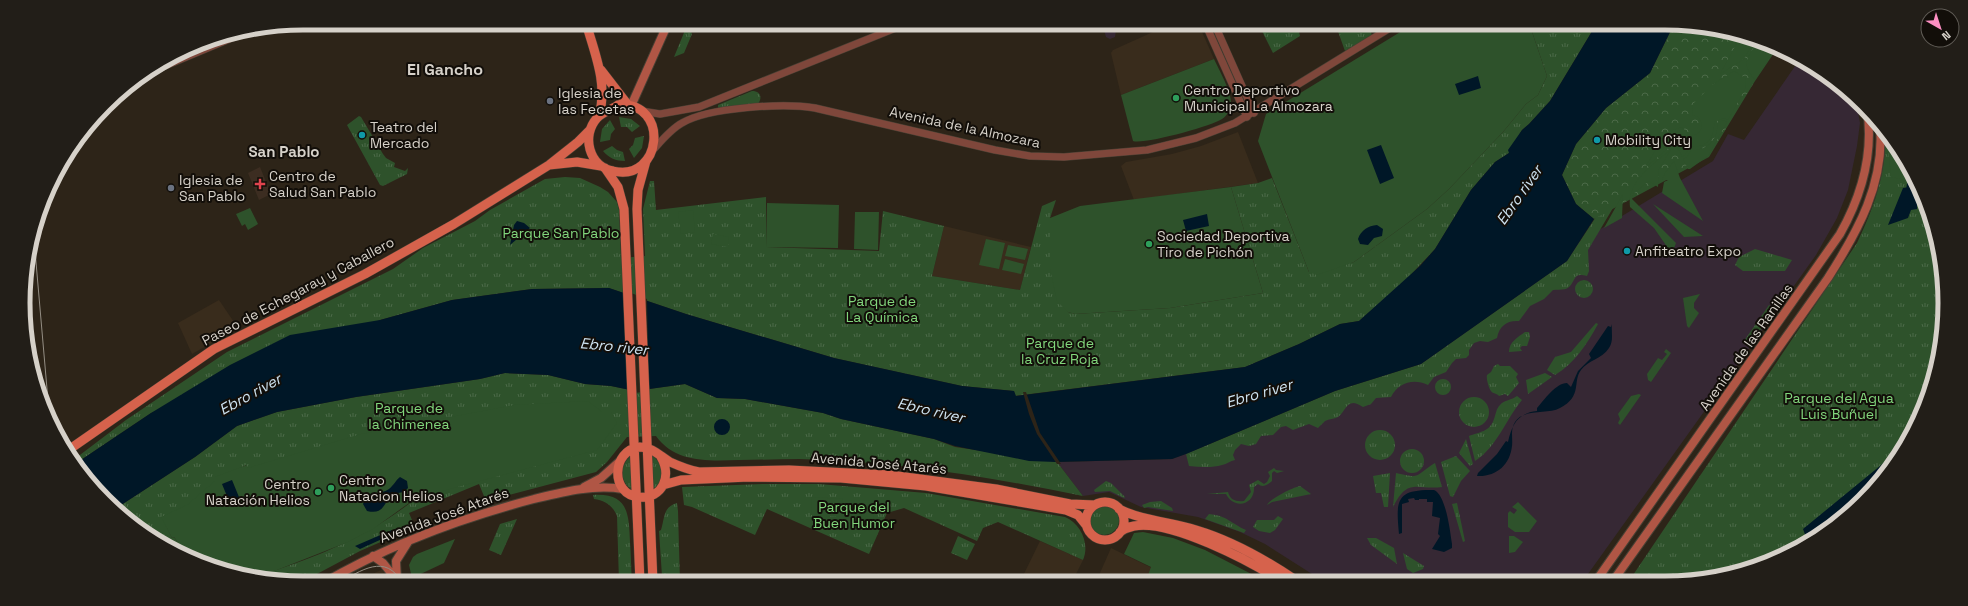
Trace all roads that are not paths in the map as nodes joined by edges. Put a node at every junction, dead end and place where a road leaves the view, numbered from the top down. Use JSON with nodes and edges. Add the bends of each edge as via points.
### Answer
{"nodes":[{"id":1,"x":588,"y":30,"type":"edge"},
{"id":2,"x":665,"y":30,"type":"edge"},
{"id":3,"x":891,"y":30,"type":"edge"},
{"id":4,"x":1208,"y":30,"type":"edge"},
{"id":5,"x":1217,"y":30,"type":"edge"},
{"id":6,"x":1387,"y":30,"type":"edge"},
{"id":7,"x":223,"y":42,"type":"edge"},
{"id":8,"x":177,"y":61,"type":"edge"},
{"id":9,"x":600,"y":69,"type":"junction"},
{"id":10,"x":630,"y":105,"type":"junction"},
{"id":11,"x":641,"y":111,"type":"junction"},
{"id":12,"x":1254,"y":113,"type":"junction"},
{"id":13,"x":599,"y":116,"type":"junction"},
{"id":14,"x":1247,"y":117,"type":"junction"},
{"id":15,"x":1868,"y":120,"type":"edge"},
{"id":16,"x":590,"y":130,"type":"junction"},
{"id":17,"x":1880,"y":135,"type":"edge"},
{"id":18,"x":653,"y":150,"type":"junction"},
{"id":19,"x":646,"y":161,"type":"junction"},
{"id":20,"x":549,"y":165,"type":"junction"},
{"id":21,"x":603,"y":167,"type":"junction"},
{"id":22,"x":72,"y":448,"type":"edge"},
{"id":23,"x":648,"y":448,"type":"junction"},
{"id":24,"x":635,"y":449,"type":"junction"},
{"id":25,"x":662,"y":457,"type":"junction"},
{"id":26,"x":619,"y":462,"type":"junction"},
{"id":27,"x":663,"y":485,"type":"junction"},
{"id":28,"x":579,"y":489,"type":"junction"},
{"id":29,"x":623,"y":489,"type":"junction"},
{"id":30,"x":649,"y":496,"type":"junction"},
{"id":31,"x":637,"y":497,"type":"junction"},
{"id":32,"x":1095,"y":505,"type":"junction"},
{"id":33,"x":1119,"y":509,"type":"junction"},
{"id":34,"x":1086,"y":525,"type":"junction"},
{"id":35,"x":1120,"y":532,"type":"junction"},
{"id":36,"x":408,"y":541,"type":"junction"},
{"id":37,"x":373,"y":556,"type":"junction"},
{"id":38,"x":335,"y":576,"type":"edge"},
{"id":39,"x":393,"y":576,"type":"edge"},
{"id":40,"x":397,"y":576,"type":"edge"},
{"id":41,"x":640,"y":576,"type":"edge"},
{"id":42,"x":652,"y":576,"type":"edge"},
{"id":43,"x":1273,"y":576,"type":"edge"},
{"id":44,"x":1289,"y":576,"type":"edge"},
{"id":45,"x":1600,"y":576,"type":"edge"},
{"id":46,"x":1617,"y":576,"type":"edge"}],
"edges":[{"from":1,"to":9,"type":"main road"},
{"from":2,"to":10,"type":"main road"},
{"from":3,"to":11,"type":"street","via":[[699,107],[660,114]]},
{"from":4,"to":14,"type":"street"},
{"from":5,"to":12,"type":"street"},
{"from":6,"to":12,"type":"street","name":"Avenida de la Almozara"},
{"from":7,"to":8,"type":"street"},
{"from":9,"to":10,"type":"main road"},
{"from":9,"to":13,"type":"main road","via":[[603,92]]},
{"from":10,"to":11,"type":"main road"},
{"from":10,"to":13,"type":"main road","via":[[618,105]]},
{"from":11,"to":18,"type":"main road","via":[[653,127]]},
{"from":12,"to":14,"type":"street","name":"Avenida de la Almozara"},
{"from":13,"to":16,"type":"main road"},
{"from":14,"to":18,"type":"street","name":"Avenida de la Almozara","via":[[1215,132],[1167,146],[1130,152],[1054,157],[995,150],[815,108],[781,106],[696,116],[677,126]]},
{"from":15,"to":45,"type":"main road","name":"Avenida de las Ranillas","via":[[1869,146],[1866,172],[1857,200],[1840,234]]},
{"from":16,"to":20,"type":"main road","name":"Paseo de Echegaray y Caballero"},
{"from":16,"to":21,"type":"main road","via":[[591,153]]},
{"from":17,"to":46,"type":"main road","name":"Avenida de las Ranillas","via":[[1877,177],[1860,225],[1851,241],[1824,284]]},
{"from":18,"to":19,"type":"main road"},
{"from":19,"to":21,"type":"main road","via":[[626,172]]},
{"from":19,"to":23,"type":"main road","via":[[638,190],[637,209]]},
{"from":20,"to":21,"type":"main road","name":"Paseo de Echegaray y Caballero","via":[[577,162]]},
{"from":20,"to":22,"type":"main road","name":"Paseo de Echegaray y Caballero","via":[[454,224],[365,274],[214,350]]},
{"from":21,"to":24,"type":"main road","via":[[618,187],[624,209]]},
{"from":23,"to":24,"type":"main road"},
{"from":23,"to":25,"type":"main road","name":"Avenida José Atarés"},
{"from":23,"to":30,"type":"main road"},
{"from":24,"to":26,"type":"main road","name":"Avenida José Atarés"},
{"from":24,"to":31,"type":"main road"},
{"from":25,"to":27,"type":"main road","via":[[667,471]]},
{"from":25,"to":32,"type":"main road","name":"Avenida José Atarés","via":[[699,472],[789,470],[890,475],[996,489],[1070,504]]},
{"from":26,"to":28,"type":"main road","name":"Avenida José Atarés","via":[[601,478]]},
{"from":26,"to":29,"type":"main road","via":[[617,473]]},
{"from":27,"to":30,"type":"main road","name":"Avenida José Atarés"},
{"from":27,"to":34,"type":"main road","name":"Avenida José Atarés","via":[[681,480],[772,477],[841,478],[896,483],[1066,510],[1078,515]]},
{"from":28,"to":29,"type":"main road","name":"Avenida José Atarés"},
{"from":28,"to":36,"type":"main road","name":"Avenida José Atarés","via":[[515,504]]},
{"from":29,"to":31,"type":"main road","name":"Avenida José Atarés"},
{"from":30,"to":31,"type":"main road"},
{"from":30,"to":42,"type":"main road"},
{"from":31,"to":41,"type":"main road"},
{"from":32,"to":33,"type":"main road","via":[[1108,502]]},
{"from":32,"to":34,"type":"main road","via":[[1088,514]]},
{"from":33,"to":35,"type":"main road","via":[[1123,520]]},
{"from":33,"to":44,"type":"main road","via":[[1224,540]]},
{"from":34,"to":35,"type":"main road","via":[[1090,533],[1101,539],[1110,539]]},
{"from":35,"to":43,"type":"main road","via":[[1132,526],[1142,525],[1183,534],[1227,551]]},
{"from":36,"to":37,"type":"main road","name":"Avenida José Atarés"},
{"from":36,"to":40,"type":"main road","via":[[396,561]]},
{"from":37,"to":38,"type":"main road","name":"Avenida José Atarés"},
{"from":37,"to":39,"type":"main road","via":[[386,566]]}]}
